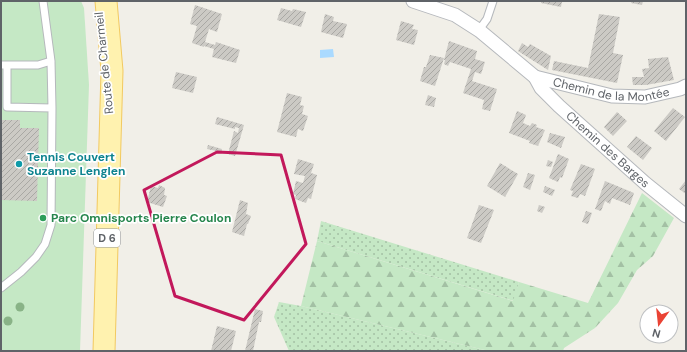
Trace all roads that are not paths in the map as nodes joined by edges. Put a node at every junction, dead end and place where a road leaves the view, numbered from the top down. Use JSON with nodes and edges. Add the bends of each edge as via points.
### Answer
{"nodes":[{"id":1,"x":43,"y":1,"type":"edge"},
{"id":2,"x":97,"y":1,"type":"edge"},
{"id":3,"x":106,"y":1,"type":"edge"},
{"id":4,"x":413,"y":1,"type":"edge"},
{"id":5,"x":493,"y":1,"type":"edge"},
{"id":6,"x":479,"y":30,"type":"junction"},
{"id":7,"x":51,"y":61,"type":"junction"},
{"id":8,"x":4,"y":65,"type":"edge"},
{"id":9,"x":535,"y":77,"type":"junction"},
{"id":10,"x":567,"y":85,"type":"junction"},
{"id":11,"x":686,"y":86,"type":"edge"},
{"id":12,"x":559,"y":106,"type":"junction"},
{"id":13,"x":52,"y":108,"type":"junction"},
{"id":14,"x":111,"y":125,"type":"junction"},
{"id":15,"x":686,"y":216,"type":"edge"},
{"id":16,"x":1,"y":288,"type":"edge"},
{"id":17,"x":104,"y":351,"type":"edge"}],
"edges":[{"from":1,"to":7,"type":"lane"},
{"from":2,"to":14,"type":"main road","name":"Route de Charmeil","number":"D 6"},
{"from":3,"to":14,"type":"main road","name":"Route de Charmeil","number":"D 6","via":[[112,71]]},
{"from":4,"to":6,"type":"street","via":[[455,15]]},
{"from":5,"to":6,"type":"lane","via":[[487,19]]},
{"from":6,"to":9,"type":"street"},
{"from":7,"to":8,"type":"lane","via":[[38,65]]},
{"from":7,"to":13,"type":"lane"},
{"from":8,"to":13,"type":"lane","via":[[7,108]]},
{"from":9,"to":10,"type":"street","name":"Chemin de la Montée"},
{"from":9,"to":12,"type":"street","name":"Chemin des Barges","via":[[541,88]]},
{"from":10,"to":11,"type":"street","name":"Chemin de la Montée","via":[[612,96],[645,97]]},
{"from":10,"to":12,"type":"street"},
{"from":12,"to":15,"type":"street","name":"Chemin des Barges","via":[[644,183]]},
{"from":13,"to":16,"type":"lane","via":[[51,225],[45,244],[36,257]]},
{"from":14,"to":17,"type":"main road","name":"Route de Charmeil","number":"D 6"}]}
